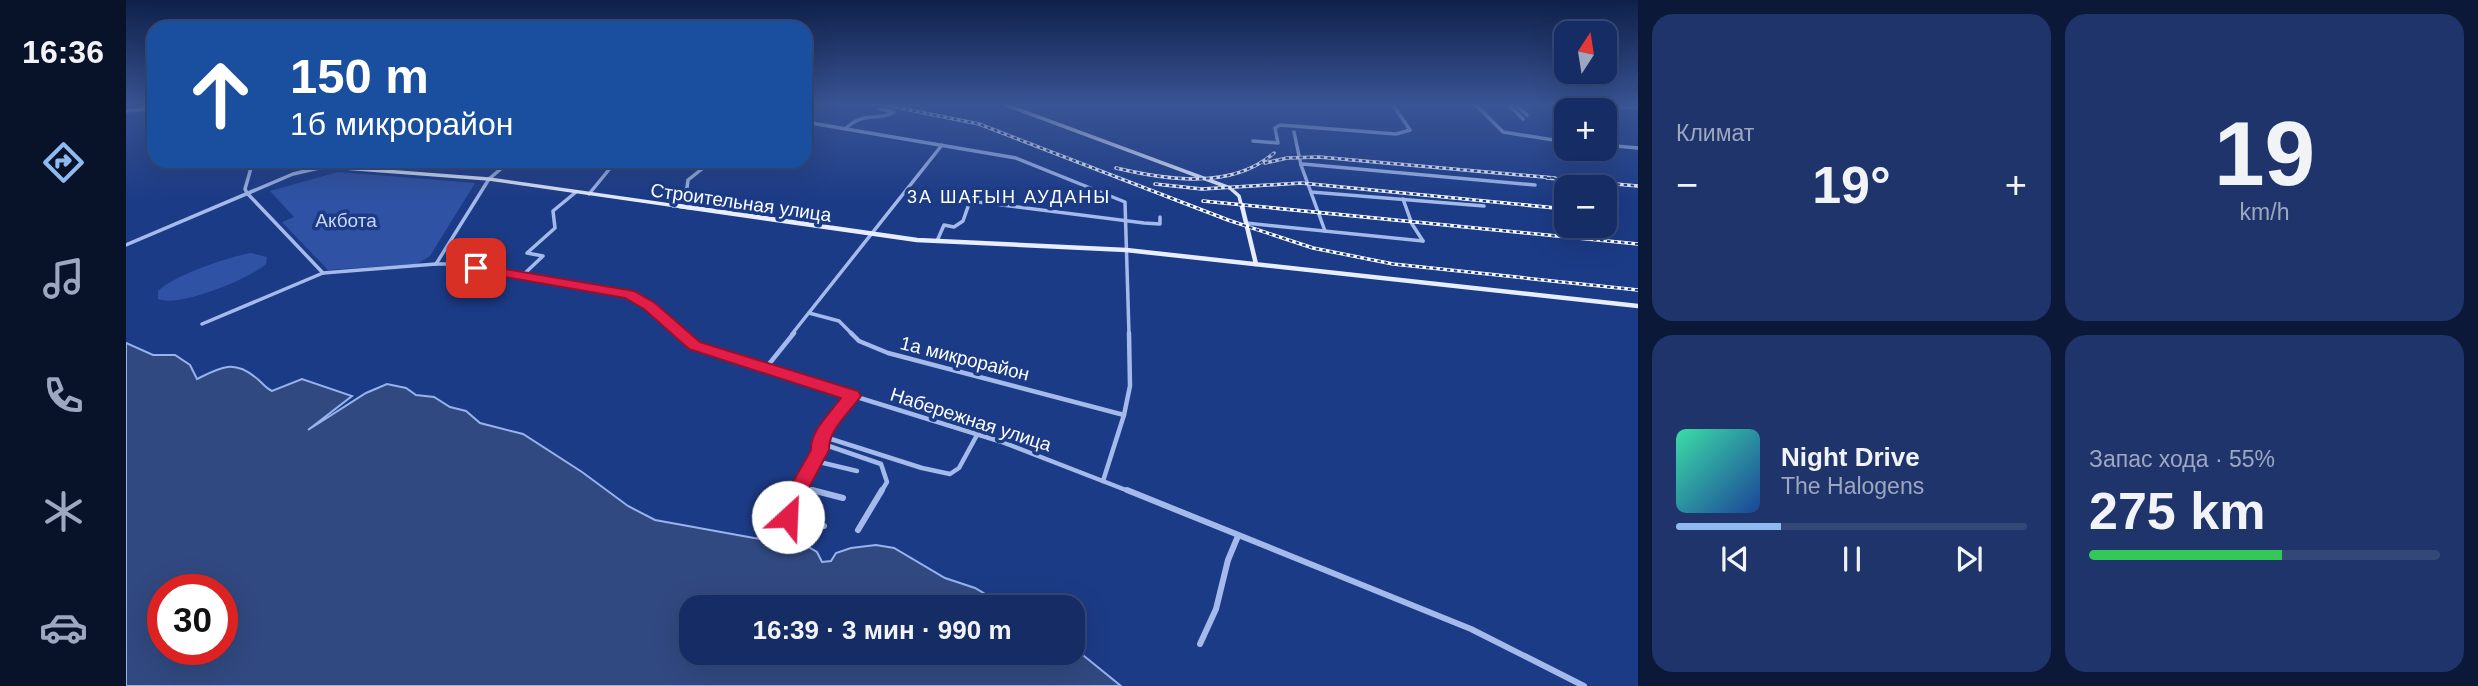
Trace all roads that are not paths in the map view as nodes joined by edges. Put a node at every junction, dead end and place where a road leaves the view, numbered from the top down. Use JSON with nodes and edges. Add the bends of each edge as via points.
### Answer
{"nodes":[{"id":1,"x":894,"y":137,"type":"edge"},
{"id":2,"x":1093,"y":137,"type":"edge"},
{"id":3,"x":1277,"y":137,"type":"edge"},
{"id":4,"x":1294,"y":137,"type":"edge"},
{"id":5,"x":1535,"y":137,"type":"edge"},
{"id":6,"x":1554,"y":140,"type":"edge"},
{"id":7,"x":1253,"y":141,"type":"dead end"},
{"id":8,"x":942,"y":145,"type":"junction"},
{"id":9,"x":1617,"y":146,"type":"edge"},
{"id":10,"x":1638,"y":148,"type":"edge"},
{"id":11,"x":1301,"y":165,"type":"junction"},
{"id":12,"x":251,"y":168,"type":"edge"},
{"id":13,"x":316,"y":168,"type":"edge"},
{"id":14,"x":364,"y":168,"type":"edge"},
{"id":15,"x":502,"y":168,"type":"edge"},
{"id":16,"x":608,"y":168,"type":"edge"},
{"id":17,"x":703,"y":168,"type":"edge"},
{"id":18,"x":489,"y":179,"type":"junction"},
{"id":19,"x":1535,"y":185,"type":"dead end"},
{"id":20,"x":576,"y":192,"type":"junction"},
{"id":21,"x":1311,"y":192,"type":"junction"},
{"id":22,"x":247,"y":193,"type":"junction"},
{"id":23,"x":589,"y":194,"type":"junction"},
{"id":24,"x":1402,"y":199,"type":"junction"},
{"id":25,"x":673,"y":206,"type":"junction"},
{"id":26,"x":1485,"y":206,"type":"dead end"},
{"id":27,"x":1160,"y":217,"type":"dead end"},
{"id":28,"x":1127,"y":221,"type":"junction"},
{"id":29,"x":1246,"y":223,"type":"junction"},
{"id":30,"x":1325,"y":231,"type":"junction"},
{"id":31,"x":872,"y":234,"type":"junction"},
{"id":32,"x":937,"y":241,"type":"junction"},
{"id":33,"x":126,"y":245,"type":"edge"},
{"id":34,"x":1126,"y":250,"type":"junction"},
{"id":35,"x":436,"y":264,"type":"junction"},
{"id":36,"x":1256,"y":264,"type":"junction"},
{"id":37,"x":323,"y":273,"type":"junction"},
{"id":38,"x":522,"y":276,"type":"junction"},
{"id":39,"x":1638,"y":306,"type":"edge"},
{"id":40,"x":808,"y":313,"type":"junction"},
{"id":41,"x":202,"y":324,"type":"dead end"},
{"id":42,"x":765,"y":369,"type":"junction"},
{"id":43,"x":852,"y":396,"type":"junction"},
{"id":44,"x":1124,"y":415,"type":"junction"},
{"id":45,"x":825,"y":434,"type":"junction"},
{"id":46,"x":977,"y":435,"type":"junction"},
{"id":47,"x":820,"y":443,"type":"junction"},
{"id":48,"x":816,"y":461,"type":"junction"},
{"id":49,"x":857,"y":471,"type":"dead end"},
{"id":50,"x":1103,"y":481,"type":"junction"},
{"id":51,"x":801,"y":487,"type":"junction"},
{"id":52,"x":843,"y":498,"type":"dead end"},
{"id":53,"x":824,"y":526,"type":"dead end"},
{"id":54,"x":858,"y":530,"type":"dead end"},
{"id":55,"x":1238,"y":536,"type":"junction"},
{"id":56,"x":1199,"y":644,"type":"dead end"},
{"id":57,"x":1584,"y":686,"type":"edge"}],
"edges":[{"from":1,"to":8,"type":"street"},
{"from":2,"to":29,"type":"main road","via":[[1230,188],[1239,196]]},
{"from":3,"to":7,"type":"street","via":[[1278,143]]},
{"from":4,"to":11,"type":"street"},
{"from":5,"to":6,"type":"street"},
{"from":8,"to":28,"type":"street","via":[[1016,158],[1119,199],[1127,206]]},
{"from":8,"to":31,"type":"street"},
{"from":9,"to":10,"type":"street"},
{"from":11,"to":19,"type":"street"},
{"from":11,"to":21,"type":"street"},
{"from":12,"to":22,"type":"street"},
{"from":13,"to":22,"type":"street","name":"Строительная улица"},
{"from":14,"to":18,"type":"main road","name":"Строительная улица"},
{"from":15,"to":18,"type":"street"},
{"from":16,"to":23,"type":"street"},
{"from":17,"to":25,"type":"street","via":[[688,180]]},
{"from":18,"to":20,"type":"main road","name":"Строительная улица"},
{"from":18,"to":35,"type":"street"},
{"from":20,"to":23,"type":"main road","name":"Строительная улица"},
{"from":20,"to":38,"type":"street","via":[[553,211],[555,228],[527,253],[543,256]]},
{"from":21,"to":24,"type":"street"},
{"from":21,"to":30,"type":"street"},
{"from":22,"to":33,"type":"street","name":"Строительная улица"},
{"from":22,"to":37,"type":"street"},
{"from":23,"to":25,"type":"main road","name":"Строительная улица"},
{"from":24,"to":26,"type":"street"},
{"from":24,"to":30,"type":"street","via":[[1423,241]]},
{"from":25,"to":31,"type":"main road","name":"Строительная улица"},
{"from":27,"to":28,"type":"street","via":[[1160,224]]},
{"from":28,"to":32,"type":"street","via":[[970,201],[963,221],[954,227],[944,225]]},
{"from":28,"to":34,"type":"street"},
{"from":29,"to":30,"type":"street"},
{"from":29,"to":36,"type":"main road"},
{"from":31,"to":32,"type":"main road","name":"Строительная улица"},
{"from":31,"to":40,"type":"street"},
{"from":32,"to":34,"type":"main road","name":"Строительная улица"},
{"from":34,"to":36,"type":"main road","name":"Строительная улица"},
{"from":34,"to":44,"type":"street","via":[[1131,367]]},
{"from":35,"to":37,"type":"street","name":"Набережная улица"},
{"from":35,"to":38,"type":"street","name":"Набережная улица"},
{"from":36,"to":39,"type":"main road","name":"Строительная улица"},
{"from":37,"to":41,"type":"street","name":"Набережная улица"},
{"from":38,"to":42,"type":"street","name":"Набережная улица","via":[[636,297],[694,345]]},
{"from":40,"to":42,"type":"street"},
{"from":40,"to":44,"type":"street","name":"1а микрорайон","via":[[839,321],[859,341],[888,353]]},
{"from":42,"to":43,"type":"street","name":"Набережная улица"},
{"from":43,"to":45,"type":"street"},
{"from":43,"to":46,"type":"street","name":"Набережная улица"},
{"from":44,"to":50,"type":"street"},
{"from":45,"to":46,"type":"street","via":[[950,474],[959,468]]},
{"from":45,"to":47,"type":"street"},
{"from":46,"to":50,"type":"street","name":"Набережная улица"},
{"from":47,"to":48,"type":"street"},
{"from":47,"to":54,"type":"street","via":[[881,464],[887,482]]},
{"from":48,"to":49,"type":"street"},
{"from":48,"to":51,"type":"street"},
{"from":50,"to":55,"type":"street","name":"Набережная улица"},
{"from":51,"to":52,"type":"street"},
{"from":51,"to":53,"type":"street","via":[[786,512],[788,517]]},
{"from":55,"to":56,"type":"street","via":[[1216,609]]},
{"from":55,"to":57,"type":"street","name":"Набережная улица","via":[[1471,629]]}]}
